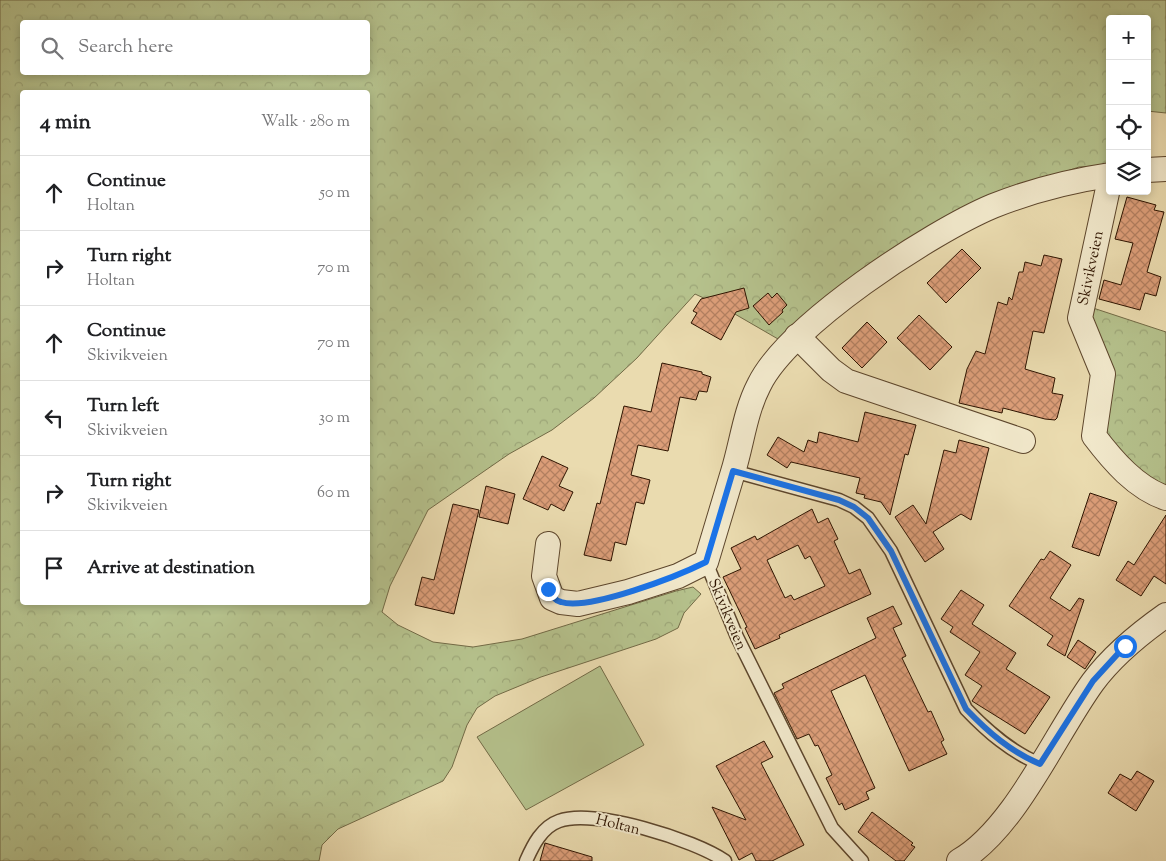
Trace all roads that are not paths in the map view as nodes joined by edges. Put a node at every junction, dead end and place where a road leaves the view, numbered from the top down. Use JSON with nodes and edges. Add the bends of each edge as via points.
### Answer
{"nodes":[{"id":1,"x":1166,"y":169,"type":"edge"},
{"id":2,"x":1151,"y":170,"type":"edge"},
{"id":3,"x":1106,"y":176,"type":"edge"},
{"id":4,"x":1107,"y":195,"type":"edge"},
{"id":5,"x":797,"y":336,"type":"junction"},
{"id":6,"x":1023,"y":441,"type":"dead end"},
{"id":7,"x":733,"y":471,"type":"junction"},
{"id":8,"x":1166,"y":498,"type":"edge"},
{"id":9,"x":548,"y":544,"type":"dead end"},
{"id":10,"x":706,"y":562,"type":"junction"},
{"id":11,"x":1166,"y":615,"type":"edge"},
{"id":12,"x":1040,"y":764,"type":"junction"},
{"id":13,"x":526,"y":861,"type":"edge"},
{"id":14,"x":725,"y":861,"type":"edge"},
{"id":15,"x":862,"y":861,"type":"edge"},
{"id":16,"x":958,"y":861,"type":"edge"}],
"edges":[{"from":1,"to":2,"type":"street"},
{"from":3,"to":5,"type":"street","name":"Skivikveien","via":[[1035,190],[991,207],[896,261]]},
{"from":4,"to":8,"type":"street","name":"Skivikveien","via":[[1080,318],[1103,374],[1094,436],[1114,462],[1148,490]]},
{"from":5,"to":6,"type":"street","via":[[846,381]]},
{"from":5,"to":7,"type":"street","name":"Skivikveien","via":[[776,357],[759,385],[746,417]]},
{"from":7,"to":10,"type":"street","name":"Skivikveien"},
{"from":7,"to":12,"type":"lane","via":[[854,507],[877,530],[891,551],[966,709],[1002,742]]},
{"from":9,"to":10,"type":"street","name":"Skivikveien","via":[[544,576],[552,598],[578,604],[678,576]]},
{"from":10,"to":15,"type":"lane","name":"Skivikveien","via":[[750,665],[832,828]]},
{"from":11,"to":12,"type":"street","via":[[1125,646],[1093,681]]},
{"from":12,"to":16,"type":"street","via":[[1009,814],[970,854]]},
{"from":13,"to":14,"type":"lane","name":"Holtan","via":[[533,845],[550,826],[579,817],[607,819],[691,844]]}]}
